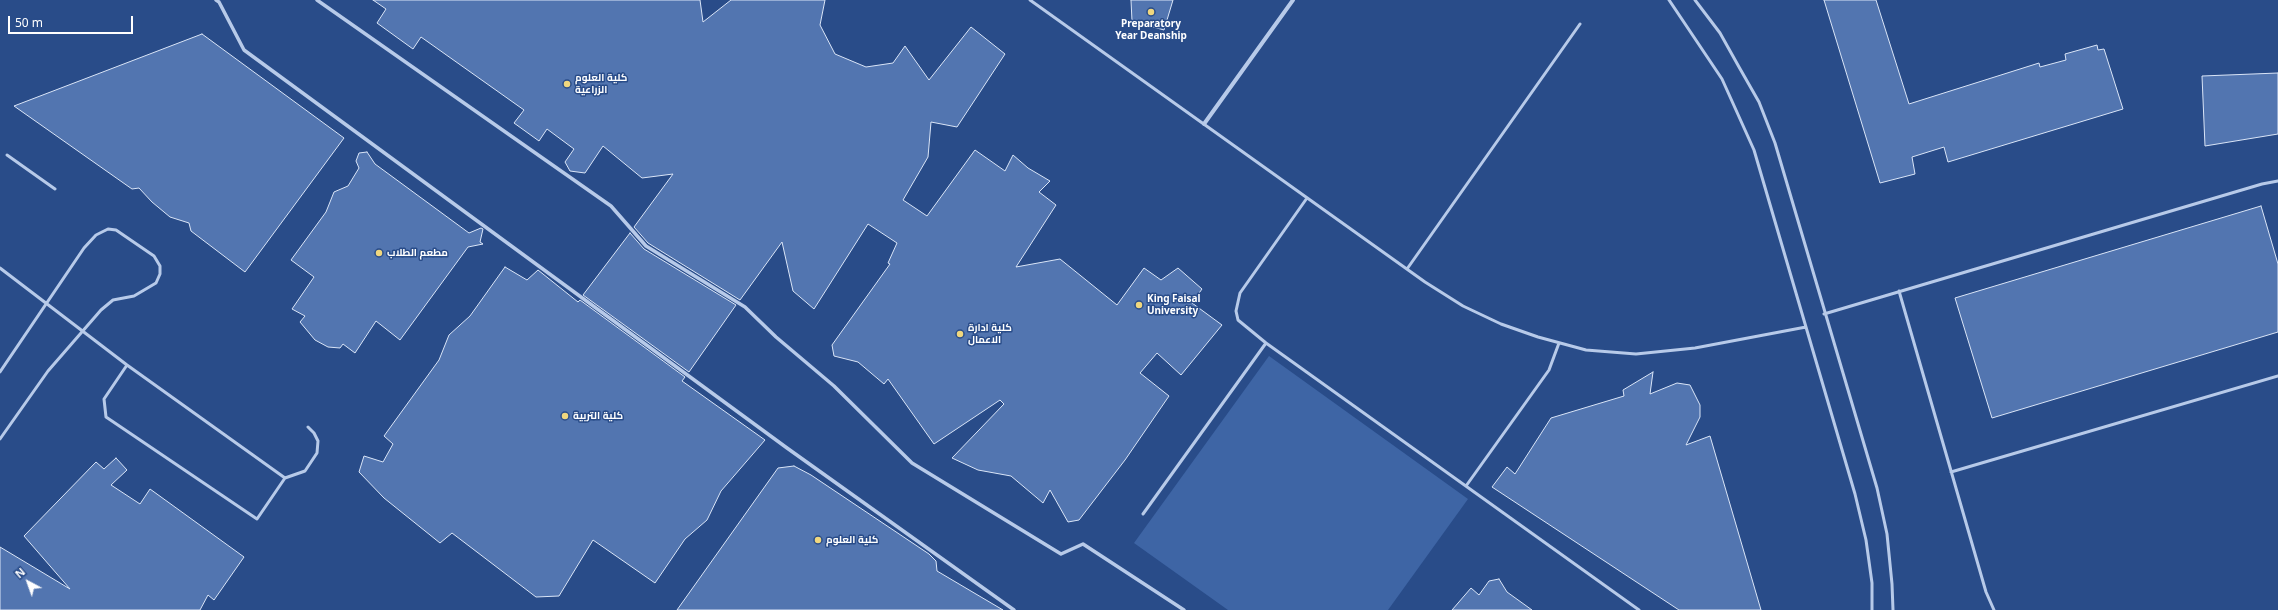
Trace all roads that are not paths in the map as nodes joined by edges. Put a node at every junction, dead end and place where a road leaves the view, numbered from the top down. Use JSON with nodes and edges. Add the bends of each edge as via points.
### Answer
{"nodes":[{"id":1,"x":216,"y":0,"type":"edge"},
{"id":2,"x":317,"y":0,"type":"edge"},
{"id":3,"x":1030,"y":0,"type":"edge"},
{"id":4,"x":1293,"y":0,"type":"edge"},
{"id":5,"x":1668,"y":0,"type":"edge"},
{"id":6,"x":1695,"y":0,"type":"edge"},
{"id":7,"x":1580,"y":24,"type":"dead end"},
{"id":8,"x":1204,"y":124,"type":"junction"},
{"id":9,"x":7,"y":155,"type":"dead end"},
{"id":10,"x":2278,"y":181,"type":"edge"},
{"id":11,"x":55,"y":189,"type":"dead end"},
{"id":12,"x":1307,"y":198,"type":"junction"},
{"id":13,"x":0,"y":268,"type":"edge"},
{"id":14,"x":1406,"y":269,"type":"junction"},
{"id":15,"x":1899,"y":291,"type":"junction"},
{"id":16,"x":46,"y":304,"type":"junction"},
{"id":17,"x":1824,"y":314,"type":"junction"},
{"id":18,"x":1806,"y":327,"type":"junction"},
{"id":19,"x":82,"y":332,"type":"junction"},
{"id":20,"x":1266,"y":343,"type":"junction"},
{"id":21,"x":1559,"y":343,"type":"junction"},
{"id":22,"x":127,"y":365,"type":"junction"},
{"id":23,"x":0,"y":372,"type":"edge"},
{"id":24,"x":2278,"y":376,"type":"edge"},
{"id":25,"x":308,"y":427,"type":"dead end"},
{"id":26,"x":0,"y":439,"type":"edge"},
{"id":27,"x":1951,"y":472,"type":"junction"},
{"id":28,"x":285,"y":478,"type":"junction"},
{"id":29,"x":1466,"y":486,"type":"junction"},
{"id":30,"x":1143,"y":514,"type":"dead end"},
{"id":31,"x":1014,"y":610,"type":"edge"},
{"id":32,"x":1184,"y":610,"type":"edge"},
{"id":33,"x":1639,"y":610,"type":"edge"},
{"id":34,"x":1872,"y":610,"type":"edge"},
{"id":35,"x":1893,"y":610,"type":"edge"},
{"id":36,"x":1994,"y":610,"type":"edge"}],
"edges":[{"from":1,"to":31,"type":"street","via":[[244,50],[787,448]]},
{"from":2,"to":32,"type":"street","via":[[611,206],[646,246],[745,307],[834,386],[912,463],[1061,554],[1083,544]]},
{"from":3,"to":8,"type":"lane"},
{"from":4,"to":8,"type":"street"},
{"from":5,"to":18,"type":"lane","via":[[1722,79],[1740,116],[1754,150]]},
{"from":6,"to":17,"type":"lane","via":[[1720,33],[1759,102],[1775,143]]},
{"from":7,"to":14,"type":"lane"},
{"from":8,"to":12,"type":"lane"},
{"from":9,"to":11,"type":"lane"},
{"from":10,"to":15,"type":"lane"},
{"from":12,"to":14,"type":"lane"},
{"from":12,"to":20,"type":"lane","via":[[1240,293],[1236,311],[1238,320]]},
{"from":13,"to":16,"type":"lane"},
{"from":14,"to":21,"type":"lane","via":[[1463,306],[1501,324]]},
{"from":15,"to":17,"type":"lane"},
{"from":15,"to":27,"type":"lane"},
{"from":16,"to":19,"type":"lane"},
{"from":16,"to":19,"type":"lane","via":[[96,235],[108,229],[116,230],[154,256],[160,266],[156,283],[134,296],[113,300]]},
{"from":16,"to":23,"type":"lane"},
{"from":17,"to":35,"type":"lane","via":[[1877,488],[1886,534]]},
{"from":18,"to":21,"type":"lane","via":[[1696,348],[1636,354],[1586,350]]},
{"from":18,"to":34,"type":"lane","via":[[1864,532],[1872,583]]},
{"from":19,"to":22,"type":"lane"},
{"from":19,"to":26,"type":"lane","via":[[48,371]]},
{"from":20,"to":29,"type":"lane"},
{"from":20,"to":30,"type":"lane"},
{"from":21,"to":29,"type":"lane","via":[[1549,370]]},
{"from":22,"to":28,"type":"lane"},
{"from":22,"to":28,"type":"lane","via":[[104,400],[106,417],[257,519]]},
{"from":24,"to":27,"type":"lane"},
{"from":25,"to":28,"type":"lane","via":[[318,441],[317,453],[305,471]]},
{"from":27,"to":36,"type":"lane","via":[[1986,592]]},
{"from":29,"to":33,"type":"lane"}]}
